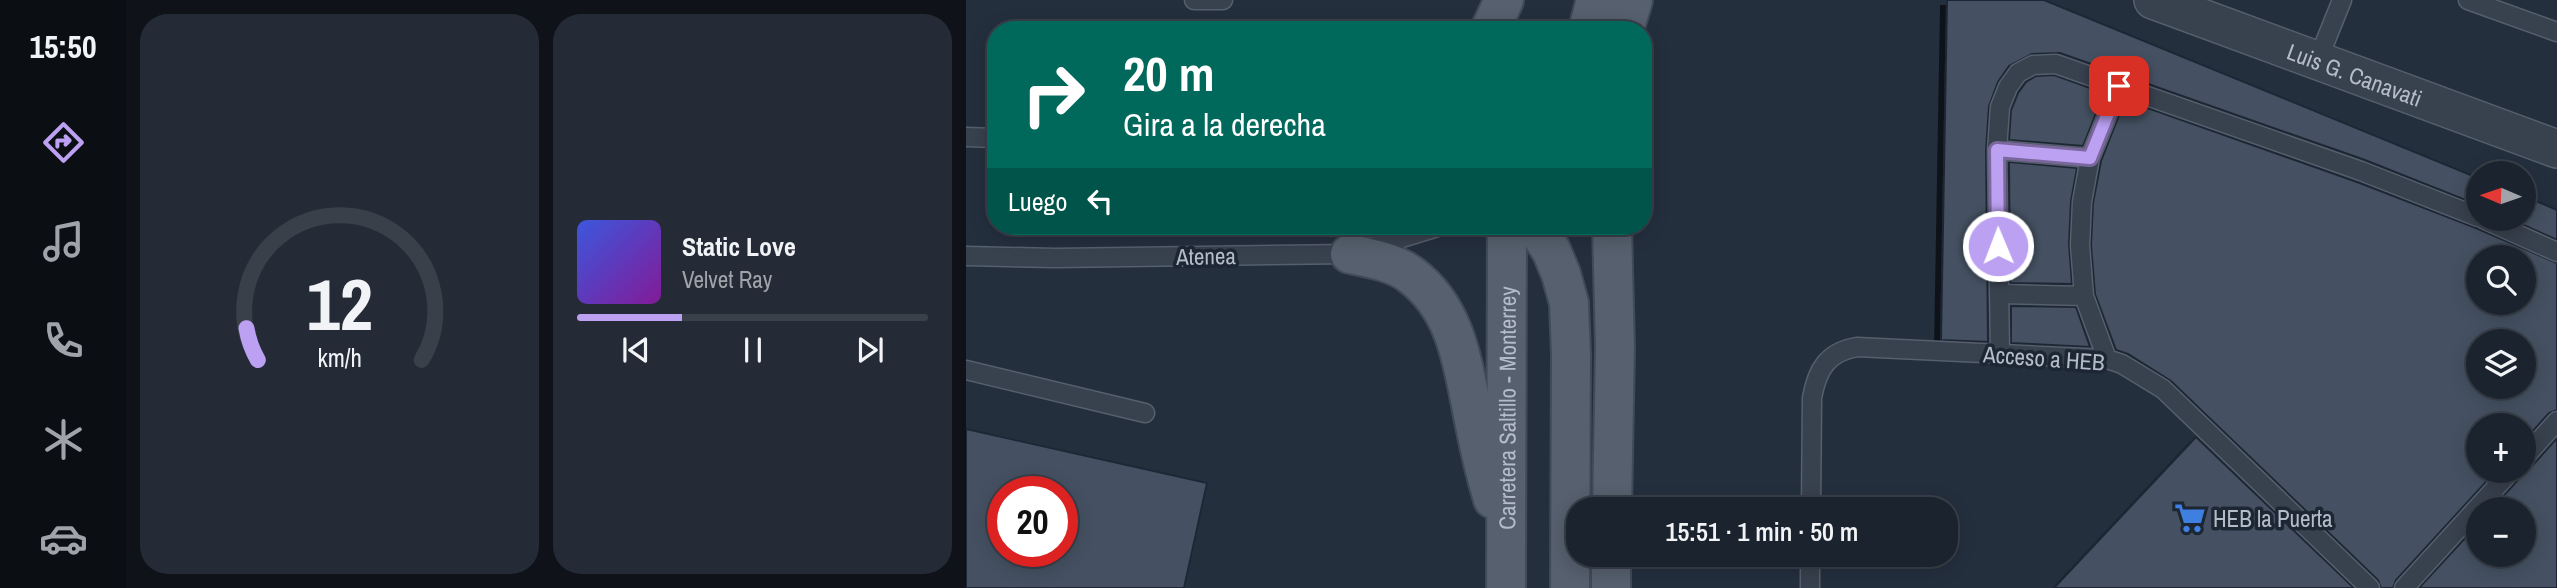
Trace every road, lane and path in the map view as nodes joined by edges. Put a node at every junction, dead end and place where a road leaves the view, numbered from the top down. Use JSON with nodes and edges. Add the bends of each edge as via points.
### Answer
{"nodes":[{"id":1,"x":1194,"y":0,"type":"edge"},
{"id":2,"x":1223,"y":0,"type":"edge"},
{"id":3,"x":1504,"y":0,"type":"edge"},
{"id":4,"x":1511,"y":0,"type":"edge"},
{"id":5,"x":1595,"y":0,"type":"edge"},
{"id":6,"x":1611,"y":0,"type":"edge"},
{"id":7,"x":1633,"y":0,"type":"edge"},
{"id":8,"x":2153,"y":0,"type":"edge"},
{"id":9,"x":2342,"y":0,"type":"edge"},
{"id":10,"x":2468,"y":0,"type":"edge"},
{"id":11,"x":1494,"y":21,"type":"edge"},
{"id":12,"x":1511,"y":21,"type":"edge"},
{"id":13,"x":1590,"y":21,"type":"edge"},
{"id":14,"x":1610,"y":21,"type":"edge"},
{"id":15,"x":1626,"y":21,"type":"edge"},
{"id":16,"x":2557,"y":32,"type":"edge"},
{"id":17,"x":2317,"y":62,"type":"junction"},
{"id":18,"x":2119,"y":86,"type":"junction"},
{"id":19,"x":966,"y":136,"type":"edge"},
{"id":20,"x":987,"y":137,"type":"edge"},
{"id":21,"x":2557,"y":149,"type":"edge"},
{"id":22,"x":1997,"y":150,"type":"junction"},
{"id":23,"x":2090,"y":158,"type":"junction"},
{"id":24,"x":2466,"y":211,"type":"edge"},
{"id":25,"x":2510,"y":231,"type":"edge"},
{"id":26,"x":1412,"y":235,"type":"edge"},
{"id":27,"x":1507,"y":235,"type":"edge"},
{"id":28,"x":1541,"y":235,"type":"edge"},
{"id":29,"x":1612,"y":235,"type":"edge"},
{"id":30,"x":2557,"y":252,"type":"edge"},
{"id":31,"x":1350,"y":254,"type":"junction"},
{"id":32,"x":966,"y":256,"type":"edge"},
{"id":33,"x":1999,"y":294,"type":"junction"},
{"id":34,"x":2084,"y":296,"type":"junction"},
{"id":35,"x":2000,"y":354,"type":"junction"},
{"id":36,"x":2107,"y":359,"type":"junction"},
{"id":37,"x":966,"y":370,"type":"edge"},
{"id":38,"x":1145,"y":413,"type":"dead end"},
{"id":39,"x":2557,"y":421,"type":"edge"},
{"id":40,"x":2536,"y":445,"type":"edge"},
{"id":41,"x":2500,"y":483,"type":"edge"},
{"id":42,"x":1612,"y":497,"type":"edge"},
{"id":43,"x":1811,"y":497,"type":"edge"},
{"id":44,"x":1507,"y":548,"type":"junction"},
{"id":45,"x":1611,"y":567,"type":"edge"},
{"id":46,"x":1811,"y":567,"type":"edge"},
{"id":47,"x":1506,"y":588,"type":"edge"},
{"id":48,"x":1570,"y":588,"type":"edge"},
{"id":49,"x":1611,"y":588,"type":"edge"},
{"id":50,"x":1810,"y":588,"type":"edge"},
{"id":51,"x":2370,"y":588,"type":"edge"},
{"id":52,"x":2404,"y":588,"type":"edge"}],
"edges":[{"from":1,"to":2,"type":"lane"},
{"from":3,"to":11,"type":"main road"},
{"from":4,"to":12,"type":"main road"},
{"from":5,"to":13,"type":"main road"},
{"from":6,"to":14,"type":"main road"},
{"from":7,"to":15,"type":"main road"},
{"from":8,"to":17,"type":"street","name":"Luis G. Canavati"},
{"from":9,"to":17,"type":"lane"},
{"from":10,"to":16,"type":"lane"},
{"from":17,"to":21,"type":"street","name":"Luis G. Canavati"},
{"from":18,"to":22,"type":"lane","via":[[2056,64],[2033,65],[2018,73],[2000,107]]},
{"from":18,"to":23,"type":"lane"},
{"from":18,"to":24,"type":"lane"},
{"from":19,"to":20,"type":"lane"},
{"from":22,"to":23,"type":"lane"},
{"from":22,"to":33,"type":"lane"},
{"from":23,"to":34,"type":"lane","via":[[2080,245]]},
{"from":25,"to":30,"type":"lane"},
{"from":26,"to":31,"type":"lane","name":"Atenea"},
{"from":27,"to":44,"type":"main road","name":"Carretera Saltillo - Monterrey"},
{"from":28,"to":48,"type":"main road","via":[[1561,274],[1569,303]]},
{"from":29,"to":42,"type":"main road"},
{"from":31,"to":32,"type":"lane","name":"Atenea"},
{"from":31,"to":44,"type":"main road","via":[[1409,273],[1439,304],[1463,359]]},
{"from":33,"to":34,"type":"lane"},
{"from":33,"to":35,"type":"lane"},
{"from":34,"to":36,"type":"lane"},
{"from":35,"to":36,"type":"lane","name":"Acceso a HEB"},
{"from":35,"to":43,"type":"lane","name":"Acceso a HEB","via":[[1857,347],[1833,354],[1815,382],[1812,398]]},
{"from":36,"to":51,"type":"lane","name":"Acceso a HEB","via":[[2164,390]]},
{"from":37,"to":38,"type":"lane"},
{"from":39,"to":40,"type":"lane"},
{"from":41,"to":52,"type":"lane"},
{"from":44,"to":47,"type":"main road","name":"Carretera Saltillo - Monterrey"},
{"from":45,"to":49,"type":"main road"},
{"from":46,"to":50,"type":"lane"}]}
